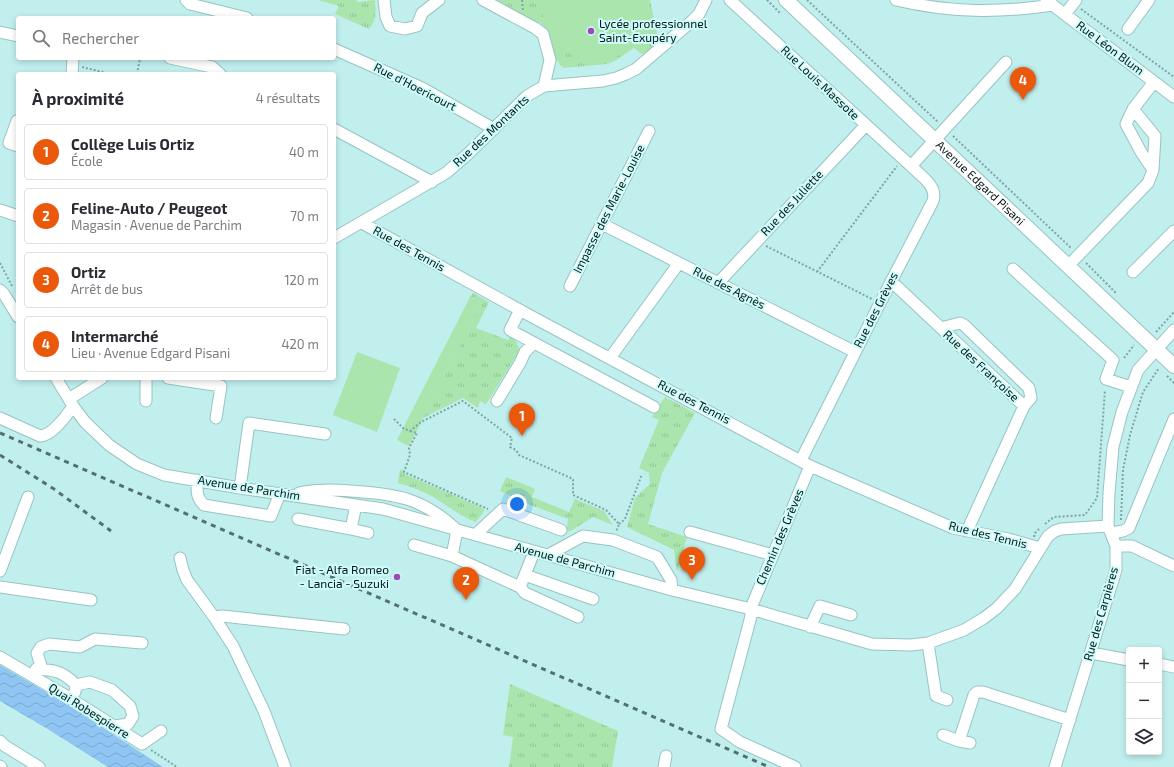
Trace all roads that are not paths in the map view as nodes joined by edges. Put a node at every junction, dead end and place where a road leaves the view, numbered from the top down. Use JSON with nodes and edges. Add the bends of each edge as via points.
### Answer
{"nodes":[{"id":1,"x":186,"y":0,"type":"edge"},
{"id":2,"x":384,"y":0,"type":"edge"},
{"id":3,"x":439,"y":0,"type":"edge"},
{"id":4,"x":483,"y":0,"type":"edge"},
{"id":5,"x":706,"y":0,"type":"edge"},
{"id":6,"x":730,"y":0,"type":"edge"},
{"id":7,"x":786,"y":0,"type":"edge"},
{"id":8,"x":896,"y":0,"type":"edge"},
{"id":9,"x":1149,"y":0,"type":"edge"},
{"id":10,"x":1050,"y":2,"type":"edge"},
{"id":11,"x":1075,"y":2,"type":"edge"},
{"id":12,"x":1065,"y":14,"type":"junction"},
{"id":13,"x":239,"y":16,"type":"edge"},
{"id":14,"x":1128,"y":29,"type":"dead end"},
{"id":15,"x":0,"y":32,"type":"edge"},
{"id":16,"x":16,"y":36,"type":"edge"},
{"id":17,"x":336,"y":50,"type":"edge"},
{"id":18,"x":178,"y":60,"type":"edge"},
{"id":19,"x":1006,"y":62,"type":"dead end"},
{"id":20,"x":216,"y":70,"type":"edge"},
{"id":21,"x":1154,"y":82,"type":"junction"},
{"id":22,"x":544,"y":86,"type":"junction"},
{"id":23,"x":1174,"y":97,"type":"edge"},
{"id":24,"x":1133,"y":109,"type":"junction"},
{"id":25,"x":16,"y":122,"type":"edge"},
{"id":26,"x":866,"y":125,"type":"junction"},
{"id":27,"x":494,"y":129,"type":"junction"},
{"id":28,"x":336,"y":130,"type":"edge"},
{"id":29,"x":649,"y":131,"type":"dead end"},
{"id":30,"x":6,"y":137,"type":"edge"},
{"id":31,"x":934,"y":140,"type":"junction"},
{"id":32,"x":16,"y":145,"type":"edge"},
{"id":33,"x":906,"y":162,"type":"junction"},
{"id":34,"x":1153,"y":170,"type":"junction"},
{"id":35,"x":432,"y":182,"type":"junction"},
{"id":36,"x":0,"y":210,"type":"edge"},
{"id":37,"x":16,"y":215,"type":"edge"},
{"id":38,"x":362,"y":223,"type":"junction"},
{"id":39,"x":602,"y":224,"type":"junction"},
{"id":40,"x":1174,"y":231,"type":"edge"},
{"id":41,"x":336,"y":237,"type":"edge"},
{"id":42,"x":679,"y":263,"type":"junction"},
{"id":43,"x":1068,"y":266,"type":"junction"},
{"id":44,"x":1013,"y":269,"type":"dead end"},
{"id":45,"x":1133,"y":272,"type":"dead end"},
{"id":46,"x":891,"y":281,"type":"junction"},
{"id":47,"x":719,"y":282,"type":"junction"},
{"id":48,"x":570,"y":286,"type":"dead end"},
{"id":49,"x":0,"y":290,"type":"edge"},
{"id":50,"x":520,"y":310,"type":"junction"},
{"id":51,"x":16,"y":314,"type":"edge"},
{"id":52,"x":941,"y":328,"type":"junction"},
{"id":53,"x":1174,"y":330,"type":"edge"},
{"id":54,"x":534,"y":343,"type":"junction"},
{"id":55,"x":1160,"y":345,"type":"junction"},
{"id":56,"x":855,"y":352,"type":"junction"},
{"id":57,"x":610,"y":358,"type":"junction"},
{"id":58,"x":1174,"y":366,"type":"edge"},
{"id":59,"x":57,"y":380,"type":"edge"},
{"id":60,"x":99,"y":380,"type":"edge"},
{"id":61,"x":146,"y":380,"type":"edge"},
{"id":62,"x":181,"y":380,"type":"edge"},
{"id":63,"x":1131,"y":387,"type":"junction"},
{"id":64,"x":146,"y":401,"type":"dead end"},
{"id":65,"x":497,"y":401,"type":"dead end"},
{"id":66,"x":71,"y":402,"type":"junction"},
{"id":67,"x":1024,"y":406,"type":"junction"},
{"id":68,"x":654,"y":407,"type":"dead end"},
{"id":69,"x":0,"y":418,"type":"edge"},
{"id":70,"x":216,"y":418,"type":"dead end"},
{"id":71,"x":1174,"y":419,"type":"edge"},
{"id":72,"x":325,"y":434,"type":"dead end"},
{"id":73,"x":806,"y":463,"type":"junction"},
{"id":74,"x":197,"y":480,"type":"junction"},
{"id":75,"x":240,"y":488,"type":"junction"},
{"id":76,"x":284,"y":494,"type":"junction"},
{"id":77,"x":28,"y":497,"type":"dead end"},
{"id":78,"x":356,"y":505,"type":"junction"},
{"id":79,"x":298,"y":519,"type":"dead end"},
{"id":80,"x":351,"y":529,"type":"junction"},
{"id":81,"x":458,"y":530,"type":"junction"},
{"id":82,"x":561,"y":530,"type":"dead end"},
{"id":83,"x":1114,"y":530,"type":"junction"},
{"id":84,"x":967,"y":531,"type":"junction"},
{"id":85,"x":690,"y":532,"type":"dead end"},
{"id":86,"x":368,"y":534,"type":"dead end"},
{"id":87,"x":475,"y":535,"type":"junction"},
{"id":88,"x":414,"y":545,"type":"dead end"},
{"id":89,"x":1116,"y":546,"type":"junction"},
{"id":90,"x":1036,"y":547,"type":"junction"},
{"id":91,"x":534,"y":552,"type":"junction"},
{"id":92,"x":773,"y":555,"type":"junction"},
{"id":93,"x":452,"y":556,"type":"junction"},
{"id":94,"x":548,"y":556,"type":"junction"},
{"id":95,"x":180,"y":558,"type":"dead end"},
{"id":96,"x":1174,"y":566,"type":"edge"},
{"id":97,"x":0,"y":571,"type":"edge"},
{"id":98,"x":525,"y":576,"type":"junction"},
{"id":99,"x":0,"y":587,"type":"edge"},
{"id":100,"x":520,"y":587,"type":"junction"},
{"id":101,"x":672,"y":590,"type":"junction"},
{"id":102,"x":593,"y":599,"type":"dead end"},
{"id":103,"x":91,"y":600,"type":"dead end"},
{"id":104,"x":751,"y":609,"type":"junction"},
{"id":105,"x":851,"y":615,"type":"dead end"},
{"id":106,"x":214,"y":617,"type":"junction"},
{"id":107,"x":578,"y":617,"type":"dead end"},
{"id":108,"x":810,"y":627,"type":"junction"},
{"id":109,"x":344,"y":629,"type":"dead end"},
{"id":110,"x":142,"y":643,"type":"dead end"},
{"id":111,"x":928,"y":643,"type":"junction"},
{"id":112,"x":1091,"y":653,"type":"junction"},
{"id":113,"x":0,"y":657,"type":"edge"},
{"id":114,"x":1126,"y":659,"type":"edge"},
{"id":115,"x":1162,"y":665,"type":"edge"},
{"id":116,"x":17,"y":667,"type":"junction"},
{"id":117,"x":1174,"y":667,"type":"edge"},
{"id":118,"x":42,"y":669,"type":"junction"},
{"id":119,"x":76,"y":685,"type":"junction"},
{"id":120,"x":68,"y":697,"type":"junction"},
{"id":121,"x":947,"y":700,"type":"dead end"},
{"id":122,"x":1070,"y":720,"type":"junction"},
{"id":123,"x":115,"y":726,"type":"junction"},
{"id":124,"x":160,"y":731,"type":"dead end"},
{"id":125,"x":943,"y":735,"type":"dead end"},
{"id":126,"x":0,"y":741,"type":"edge"},
{"id":127,"x":39,"y":767,"type":"edge"},
{"id":128,"x":285,"y":767,"type":"edge"},
{"id":129,"x":796,"y":767,"type":"edge"},
{"id":130,"x":1056,"y":767,"type":"edge"}],
"edges":[{"from":1,"to":13,"type":"street","via":[[190,4]]},
{"from":2,"to":3,"type":"street","via":[[390,26],[404,29],[416,26],[422,13]]},
{"from":4,"to":22,"type":"street","via":[[544,34],[550,60]]},
{"from":5,"to":22,"type":"street","name":"Rue des Montants","via":[[692,21],[636,69],[616,78]]},
{"from":6,"to":26,"type":"street","name":"Rue Louis Massote"},
{"from":7,"to":31,"type":"main road","name":"Avenue Edgard Pisani"},
{"from":8,"to":10,"type":"street","via":[[956,10],[1012,10]]},
{"from":9,"to":14,"type":"street"},
{"from":10,"to":12,"type":"street","name":"Rue Léon Blum"},
{"from":11,"to":12,"type":"street"},
{"from":12,"to":21,"type":"street","name":"Rue Léon Blum"},
{"from":15,"to":16,"type":"street"},
{"from":17,"to":27,"type":"street","name":"Rue d'Hoericourt","via":[[422,88]]},
{"from":18,"to":20,"type":"street"},
{"from":19,"to":31,"type":"street"},
{"from":21,"to":23,"type":"street","name":"Rue Léon Blum"},
{"from":21,"to":24,"type":"street"},
{"from":22,"to":27,"type":"street","name":"Rue des Montants","via":[[527,96]]},
{"from":24,"to":34,"type":"street","via":[[1155,136]]},
{"from":24,"to":34,"type":"street","via":[[1126,124]]},
{"from":25,"to":30,"type":"street"},
{"from":26,"to":33,"type":"street","name":"Rue Louis Massote"},
{"from":26,"to":47,"type":"street","name":"Rue des Juliette"},
{"from":27,"to":35,"type":"street","name":"Rue des Montants","via":[[457,164]]},
{"from":28,"to":35,"type":"street"},
{"from":29,"to":39,"type":"street","name":"Impasse des Marie-Louise"},
{"from":30,"to":32,"type":"street","via":[[9,143]]},
{"from":31,"to":33,"type":"street"},
{"from":31,"to":43,"type":"main road","name":"Avenue Edgard Pisani"},
{"from":33,"to":46,"type":"street","name":"Rue des Grèves","via":[[932,187],[935,196]]},
{"from":34,"to":43,"type":"street","via":[[1148,184]]},
{"from":35,"to":38,"type":"street","name":"Rue des Montants"},
{"from":36,"to":37,"type":"street"},
{"from":38,"to":41,"type":"street","name":"Rue des Montants"},
{"from":38,"to":50,"type":"street","name":"Rue des Tennis"},
{"from":39,"to":42,"type":"street","name":"Rue des Agnès"},
{"from":39,"to":48,"type":"street","name":"Impasse des Marie-Louise"},
{"from":40,"to":45,"type":"street"},
{"from":42,"to":47,"type":"street","name":"Rue des Agnès"},
{"from":42,"to":57,"type":"street"},
{"from":43,"to":55,"type":"main road","name":"Avenue Edgard Pisani"},
{"from":44,"to":63,"type":"street","via":[[1113,360],[1106,379]]},
{"from":46,"to":52,"type":"street","name":"Rue des Françoise"},
{"from":46,"to":56,"type":"street","name":"Rue des Grèves"},
{"from":47,"to":56,"type":"street","name":"Rue des Agnès"},
{"from":49,"to":51,"type":"street"},
{"from":50,"to":54,"type":"street","via":[[510,330]]},
{"from":50,"to":57,"type":"street","name":"Rue des Tennis"},
{"from":52,"to":67,"type":"street","name":"Rue des Françoise"},
{"from":52,"to":67,"type":"street","via":[[964,325],[1029,388],[1031,398]]},
{"from":53,"to":55,"type":"street","name":"Rue des Carpières"},
{"from":54,"to":65,"type":"street","via":[[525,352]]},
{"from":54,"to":68,"type":"street"},
{"from":55,"to":58,"type":"main road","name":"Avenue Edgard Pisani"},
{"from":55,"to":63,"type":"street","name":"Rue des Carpières","via":[[1138,370]]},
{"from":56,"to":73,"type":"street","name":"Rue des Grèves"},
{"from":57,"to":73,"type":"street","name":"Rue des Tennis"},
{"from":59,"to":66,"type":"street","name":"Avenue de Parchim"},
{"from":60,"to":66,"type":"street"},
{"from":61,"to":64,"type":"street"},
{"from":62,"to":70,"type":"street","via":[[221,386]]},
{"from":63,"to":83,"type":"street","name":"Rue des Carpières","via":[[1113,447],[1109,493]]},
{"from":66,"to":69,"type":"street","via":[[69,412],[52,432],[45,436]]},
{"from":66,"to":74,"type":"street","name":"Avenue de Parchim","via":[[85,422],[123,456],[164,475]]},
{"from":67,"to":84,"type":"street","name":"Rue des Françoise"},
{"from":71,"to":83,"type":"street","via":[[1129,528]]},
{"from":72,"to":75,"type":"street","via":[[250,423]]},
{"from":73,"to":84,"type":"street","name":"Rue des Tennis","via":[[953,528]]},
{"from":73,"to":92,"type":"street","name":"Chemin des Grèves"},
{"from":74,"to":75,"type":"street","name":"Avenue de Parchim"},
{"from":74,"to":76,"type":"street","via":[[199,500],[204,505],[271,516]]},
{"from":75,"to":76,"type":"street","name":"Avenue de Parchim"},
{"from":76,"to":78,"type":"street","name":"Avenue de Parchim"},
{"from":76,"to":81,"type":"street","via":[[334,490],[378,492],[402,497],[428,507]]},
{"from":77,"to":97,"type":"street"},
{"from":78,"to":80,"type":"street"},
{"from":78,"to":81,"type":"street","name":"Avenue de Parchim","via":[[383,509]]},
{"from":79,"to":80,"type":"street"},
{"from":80,"to":86,"type":"street"},
{"from":81,"to":87,"type":"street","name":"Avenue de Parchim"},
{"from":81,"to":93,"type":"street"},
{"from":82,"to":87,"type":"street","via":[[503,509]]},
{"from":83,"to":89,"type":"street","name":"Rue des Carpières"},
{"from":83,"to":90,"type":"street","name":"Avenue de Parchim","via":[[1062,529],[1055,531]]},
{"from":84,"to":90,"type":"street","name":"Rue des Tennis"},
{"from":85,"to":92,"type":"street"},
{"from":87,"to":91,"type":"street","name":"Avenue de Parchim"},
{"from":88,"to":93,"type":"street"},
{"from":89,"to":96,"type":"street","via":[[1132,546]]},
{"from":89,"to":112,"type":"street","name":"Rue des Carpières","via":[[1114,576]]},
{"from":90,"to":111,"type":"street","name":"Avenue de Parchim","via":[[1015,589],[997,608],[964,630]]},
{"from":91,"to":94,"type":"street","name":"Avenue de Parchim"},
{"from":91,"to":98,"type":"street"},
{"from":92,"to":104,"type":"street","name":"Chemin des Grèves"},
{"from":93,"to":100,"type":"street"},
{"from":94,"to":101,"type":"street","name":"Avenue de Parchim"},
{"from":94,"to":101,"type":"street","via":[[583,536],[613,540],[657,557],[671,580]]},
{"from":95,"to":106,"type":"street","via":[[187,580]]},
{"from":98,"to":100,"type":"street"},
{"from":98,"to":102,"type":"street"},
{"from":99,"to":103,"type":"street"},
{"from":100,"to":107,"type":"street","via":[[525,592]]},
{"from":101,"to":104,"type":"street","name":"Avenue de Parchim"},
{"from":104,"to":108,"type":"street","name":"Avenue de Parchim"},
{"from":104,"to":129,"type":"street","name":"Chemin des Grèves","via":[[721,729],[740,742]]},
{"from":105,"to":108,"type":"street","via":[[820,606]]},
{"from":106,"to":109,"type":"street"},
{"from":106,"to":128,"type":"street","via":[[233,646],[249,678]]},
{"from":108,"to":111,"type":"street","name":"Avenue de Parchim","via":[[872,644]]},
{"from":110,"to":118,"type":"street","via":[[95,639],[80,647],[49,644],[41,647],[37,653]]},
{"from":111,"to":121,"type":"street","via":[[936,696]]},
{"from":112,"to":114,"type":"street"},
{"from":112,"to":122,"type":"street","name":"Rue des Carpières"},
{"from":113,"to":116,"type":"street","name":"Quai Robespierre"},
{"from":115,"to":117,"type":"street"},
{"from":116,"to":118,"type":"street"},
{"from":116,"to":120,"type":"street","name":"Quai Robespierre"},
{"from":118,"to":119,"type":"street","via":[[56,670]]},
{"from":119,"to":120,"type":"street","via":[[76,690]]},
{"from":119,"to":123,"type":"street","via":[[90,682],[112,690],[130,706],[133,716],[128,724]]},
{"from":120,"to":123,"type":"street","name":"Quai Robespierre"},
{"from":122,"to":125,"type":"street","via":[[977,692],[974,695],[965,742]]},
{"from":122,"to":130,"type":"street","name":"Rue des Carpières"},
{"from":123,"to":124,"type":"street","name":"Quai Robespierre","via":[[142,744]]},
{"from":126,"to":127,"type":"street"}]}
